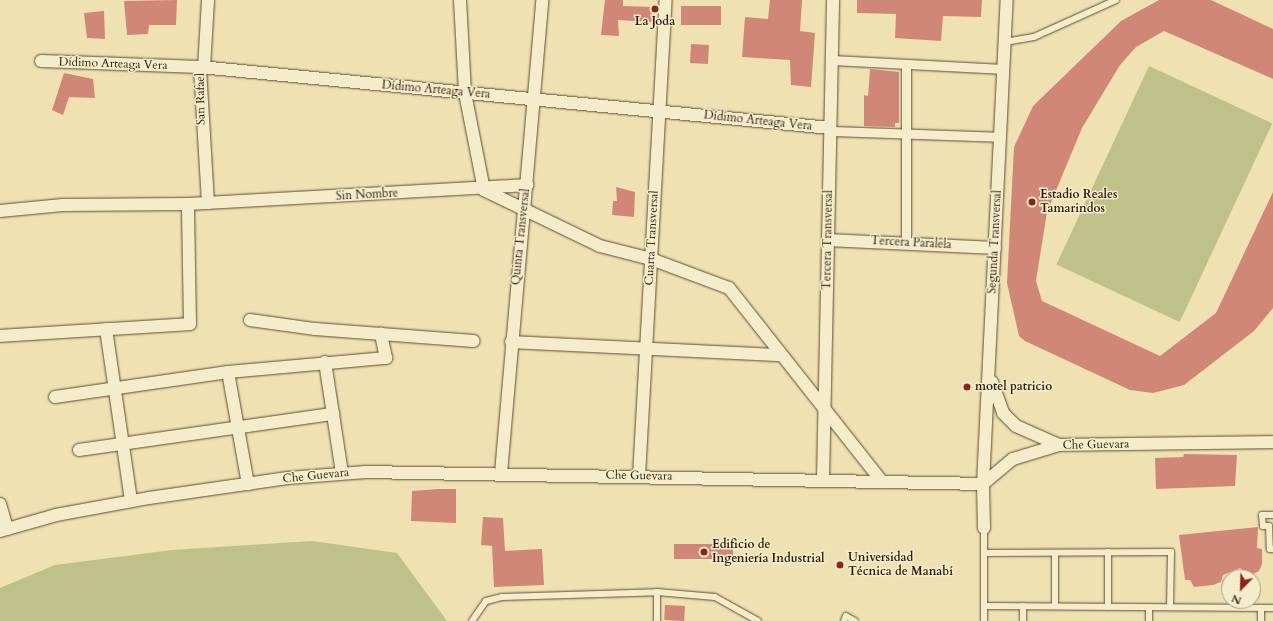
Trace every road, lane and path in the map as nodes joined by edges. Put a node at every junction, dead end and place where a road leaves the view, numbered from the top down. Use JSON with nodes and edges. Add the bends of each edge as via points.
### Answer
{"nodes":[{"id":1,"x":208,"y":0,"type":"edge"},
{"id":2,"x":460,"y":0,"type":"edge"},
{"id":3,"x":542,"y":0,"type":"edge"},
{"id":4,"x":666,"y":0,"type":"edge"},
{"id":5,"x":833,"y":0,"type":"edge"},
{"id":6,"x":1007,"y":0,"type":"edge"},
{"id":7,"x":1116,"y":0,"type":"edge"},
{"id":8,"x":1005,"y":42,"type":"junction"},
{"id":9,"x":832,"y":60,"type":"junction"},
{"id":10,"x":41,"y":61,"type":"dead end"},
{"id":11,"x":906,"y":64,"type":"junction"},
{"id":12,"x":202,"y":67,"type":"junction"},
{"id":13,"x":1004,"y":69,"type":"junction"},
{"id":14,"x":465,"y":93,"type":"junction"},
{"id":15,"x":536,"y":99,"type":"junction"},
{"id":16,"x":659,"y":111,"type":"junction"},
{"id":17,"x":830,"y":129,"type":"junction"},
{"id":18,"x":905,"y":134,"type":"junction"},
{"id":19,"x":1000,"y":137,"type":"junction"},
{"id":20,"x":526,"y":185,"type":"junction"},
{"id":21,"x":484,"y":190,"type":"junction"},
{"id":22,"x":208,"y":203,"type":"junction"},
{"id":23,"x":188,"y":204,"type":"junction"},
{"id":24,"x":524,"y":207,"type":"junction"},
{"id":25,"x":0,"y":211,"type":"edge"},
{"id":26,"x":828,"y":240,"type":"junction"},
{"id":27,"x":906,"y":242,"type":"junction"},
{"id":28,"x":995,"y":248,"type":"junction"},
{"id":29,"x":651,"y":259,"type":"junction"},
{"id":30,"x":250,"y":320,"type":"dead end"},
{"id":31,"x":106,"y":329,"type":"junction"},
{"id":32,"x":381,"y":334,"type":"junction"},
{"id":33,"x":0,"y":336,"type":"edge"},
{"id":34,"x":474,"y":341,"type":"dead end"},
{"id":35,"x":511,"y":342,"type":"junction"},
{"id":36,"x":646,"y":347,"type":"junction"},
{"id":37,"x":781,"y":355,"type":"junction"},
{"id":38,"x":324,"y":362,"type":"junction"},
{"id":39,"x":228,"y":372,"type":"junction"},
{"id":40,"x":989,"y":372,"type":"junction"},
{"id":41,"x":115,"y":389,"type":"junction"},
{"id":42,"x":55,"y":397,"type":"dead end"},
{"id":43,"x":824,"y":411,"type":"junction"},
{"id":44,"x":333,"y":414,"type":"junction"},
{"id":45,"x":238,"y":428,"type":"junction"},
{"id":46,"x":1273,"y":442,"type":"edge"},
{"id":47,"x":123,"y":444,"type":"junction"},
{"id":48,"x":1059,"y":445,"type":"junction"},
{"id":49,"x":79,"y":450,"type":"dead end"},
{"id":50,"x":342,"y":473,"type":"junction"},
{"id":51,"x":501,"y":473,"type":"junction"},
{"id":52,"x":639,"y":476,"type":"junction"},
{"id":53,"x":823,"y":480,"type":"junction"},
{"id":54,"x":882,"y":482,"type":"junction"},
{"id":55,"x":248,"y":484,"type":"junction"},
{"id":56,"x":983,"y":484,"type":"junction"},
{"id":57,"x":131,"y":501,"type":"junction"},
{"id":58,"x":0,"y":504,"type":"edge"},
{"id":59,"x":1273,"y":515,"type":"edge"},
{"id":60,"x":984,"y":528,"type":"joint"},
{"id":61,"x":4,"y":530,"type":"edge"},
{"id":62,"x":1273,"y":549,"type":"edge"},
{"id":63,"x":1108,"y":552,"type":"junction"},
{"id":64,"x":985,"y":553,"type":"junction"},
{"id":65,"x":1055,"y":553,"type":"junction"},
{"id":66,"x":657,"y":592,"type":"junction"},
{"id":67,"x":984,"y":606,"type":"junction"},
{"id":68,"x":1023,"y":606,"type":"junction"},
{"id":69,"x":1055,"y":606,"type":"junction"},
{"id":70,"x":1108,"y":607,"type":"junction"},
{"id":71,"x":1149,"y":607,"type":"junction"},
{"id":72,"x":1170,"y":607,"type":"junction"},
{"id":73,"x":1221,"y":608,"type":"edge"},
{"id":74,"x":1261,"y":608,"type":"edge"},
{"id":75,"x":1273,"y":608,"type":"edge"},
{"id":76,"x":1261,"y":609,"type":"edge"},
{"id":77,"x":472,"y":621,"type":"edge"},
{"id":78,"x":657,"y":621,"type":"edge"},
{"id":79,"x":758,"y":621,"type":"edge"},
{"id":80,"x":844,"y":621,"type":"edge"},
{"id":81,"x":855,"y":621,"type":"edge"},
{"id":82,"x":983,"y":621,"type":"edge"},
{"id":83,"x":1024,"y":621,"type":"edge"},
{"id":84,"x":1149,"y":621,"type":"edge"},
{"id":85,"x":1261,"y":621,"type":"edge"}],
"edges":[{"from":1,"to":12,"type":"street","name":"San Rafael"},
{"from":2,"to":14,"type":"street"},
{"from":3,"to":15,"type":"street","name":"Quinta Transversal"},
{"from":4,"to":16,"type":"street","name":"Cuarta Transversal"},
{"from":5,"to":9,"type":"street","name":"Tercera Transversal"},
{"from":6,"to":8,"type":"street","name":"Segunda Transversal"},
{"from":7,"to":8,"type":"lane","via":[[1034,37]]},
{"from":8,"to":13,"type":"street","name":"Segunda Transversal"},
{"from":9,"to":11,"type":"street"},
{"from":9,"to":17,"type":"street","name":"Tercera Transversal"},
{"from":10,"to":12,"type":"street","name":"Dídimo Arteaga Vera"},
{"from":11,"to":13,"type":"street"},
{"from":11,"to":18,"type":"street"},
{"from":12,"to":14,"type":"street","name":"Dídimo Arteaga Vera"},
{"from":12,"to":22,"type":"street","name":"San Rafael"},
{"from":13,"to":19,"type":"street","name":"Segunda Transversal"},
{"from":14,"to":15,"type":"street","name":"Dídimo Arteaga Vera"},
{"from":14,"to":21,"type":"street"},
{"from":15,"to":16,"type":"street","name":"Dídimo Arteaga Vera"},
{"from":15,"to":20,"type":"street","name":"Quinta Transversal"},
{"from":16,"to":17,"type":"street","name":"Dídimo Arteaga Vera"},
{"from":16,"to":29,"type":"street","name":"Cuarta Transversal"},
{"from":17,"to":18,"type":"street"},
{"from":17,"to":26,"type":"street","name":"Tercera Transversal"},
{"from":18,"to":19,"type":"street"},
{"from":18,"to":27,"type":"street"},
{"from":19,"to":28,"type":"street","name":"Segunda Transversal"},
{"from":20,"to":21,"type":"street","name":"Sin Nombre"},
{"from":20,"to":24,"type":"street","name":"Quinta Transversal"},
{"from":21,"to":22,"type":"street","name":"Sin Nombre"},
{"from":21,"to":24,"type":"street"},
{"from":22,"to":23,"type":"street","name":"Sin Nombre"},
{"from":23,"to":25,"type":"street","name":"Sin Nombre","via":[[63,205]]},
{"from":23,"to":31,"type":"street","via":[[190,324]]},
{"from":24,"to":29,"type":"street","via":[[600,246]]},
{"from":24,"to":35,"type":"street","name":"Quinta Transversal"},
{"from":26,"to":27,"type":"street","name":"Tercera Paralela"},
{"from":26,"to":43,"type":"street","name":"Tercera Transversal"},
{"from":27,"to":28,"type":"street","name":"Tercera Paralela"},
{"from":28,"to":40,"type":"street","name":"Segunda Transversal"},
{"from":29,"to":36,"type":"street","name":"Cuarta Transversal"},
{"from":29,"to":37,"type":"street","via":[[729,288]]},
{"from":30,"to":32,"type":"street"},
{"from":31,"to":33,"type":"street"},
{"from":31,"to":41,"type":"street"},
{"from":32,"to":34,"type":"street"},
{"from":32,"to":38,"type":"street","via":[[386,358]]},
{"from":35,"to":36,"type":"street"},
{"from":35,"to":51,"type":"street","name":"Quinta Transversal"},
{"from":36,"to":37,"type":"street"},
{"from":36,"to":52,"type":"street","name":"Cuarta Transversal"},
{"from":37,"to":43,"type":"street"},
{"from":38,"to":39,"type":"street"},
{"from":38,"to":44,"type":"street"},
{"from":39,"to":41,"type":"street"},
{"from":39,"to":45,"type":"street"},
{"from":40,"to":48,"type":"street","via":[[1003,413],[1016,426]]},
{"from":40,"to":56,"type":"street","name":"Segunda Transversal"},
{"from":41,"to":42,"type":"street"},
{"from":41,"to":47,"type":"street"},
{"from":43,"to":53,"type":"street","name":"Tercera Transversal"},
{"from":43,"to":54,"type":"street"},
{"from":44,"to":45,"type":"street"},
{"from":44,"to":50,"type":"street"},
{"from":45,"to":47,"type":"street"},
{"from":45,"to":55,"type":"street"},
{"from":46,"to":48,"type":"street","name":"Che Guevara"},
{"from":47,"to":49,"type":"street"},
{"from":47,"to":57,"type":"street"},
{"from":48,"to":56,"type":"street","name":"Che Guevara","via":[[1013,459]]},
{"from":50,"to":51,"type":"street","name":"Che Guevara"},
{"from":50,"to":55,"type":"street","name":"Che Guevara"},
{"from":51,"to":52,"type":"street","name":"Che Guevara"},
{"from":52,"to":53,"type":"street","name":"Che Guevara"},
{"from":53,"to":54,"type":"street","name":"Che Guevara"},
{"from":54,"to":56,"type":"street","name":"Che Guevara"},
{"from":55,"to":57,"type":"street","name":"Che Guevara"},
{"from":56,"to":60,"type":"street"},
{"from":57,"to":61,"type":"street","name":"Che Guevara"},
{"from":58,"to":61,"type":"street"},
{"from":59,"to":62,"type":"lane","via":[[1262,515],[1263,526],[1270,526],[1270,549]]},
{"from":60,"to":64,"type":"lane"},
{"from":63,"to":65,"type":"lane"},
{"from":63,"to":70,"type":"lane"},
{"from":63,"to":72,"type":"lane","via":[[1171,552]]},
{"from":64,"to":65,"type":"lane"},
{"from":64,"to":67,"type":"lane"},
{"from":65,"to":69,"type":"lane"},
{"from":66,"to":77,"type":"lane","via":[[502,597],[486,601]]},
{"from":66,"to":78,"type":"lane"},
{"from":66,"to":79,"type":"lane","via":[[715,597]]},
{"from":67,"to":68,"type":"lane"},
{"from":67,"to":82,"type":"lane"},
{"from":68,"to":69,"type":"lane"},
{"from":68,"to":83,"type":"lane"},
{"from":69,"to":70,"type":"lane"},
{"from":70,"to":71,"type":"lane"},
{"from":71,"to":72,"type":"lane"},
{"from":71,"to":84,"type":"lane"},
{"from":72,"to":73,"type":"lane"},
{"from":74,"to":75,"type":"lane"},
{"from":76,"to":85,"type":"lane"},
{"from":80,"to":81,"type":"lane","via":[[846,616]]}]}
